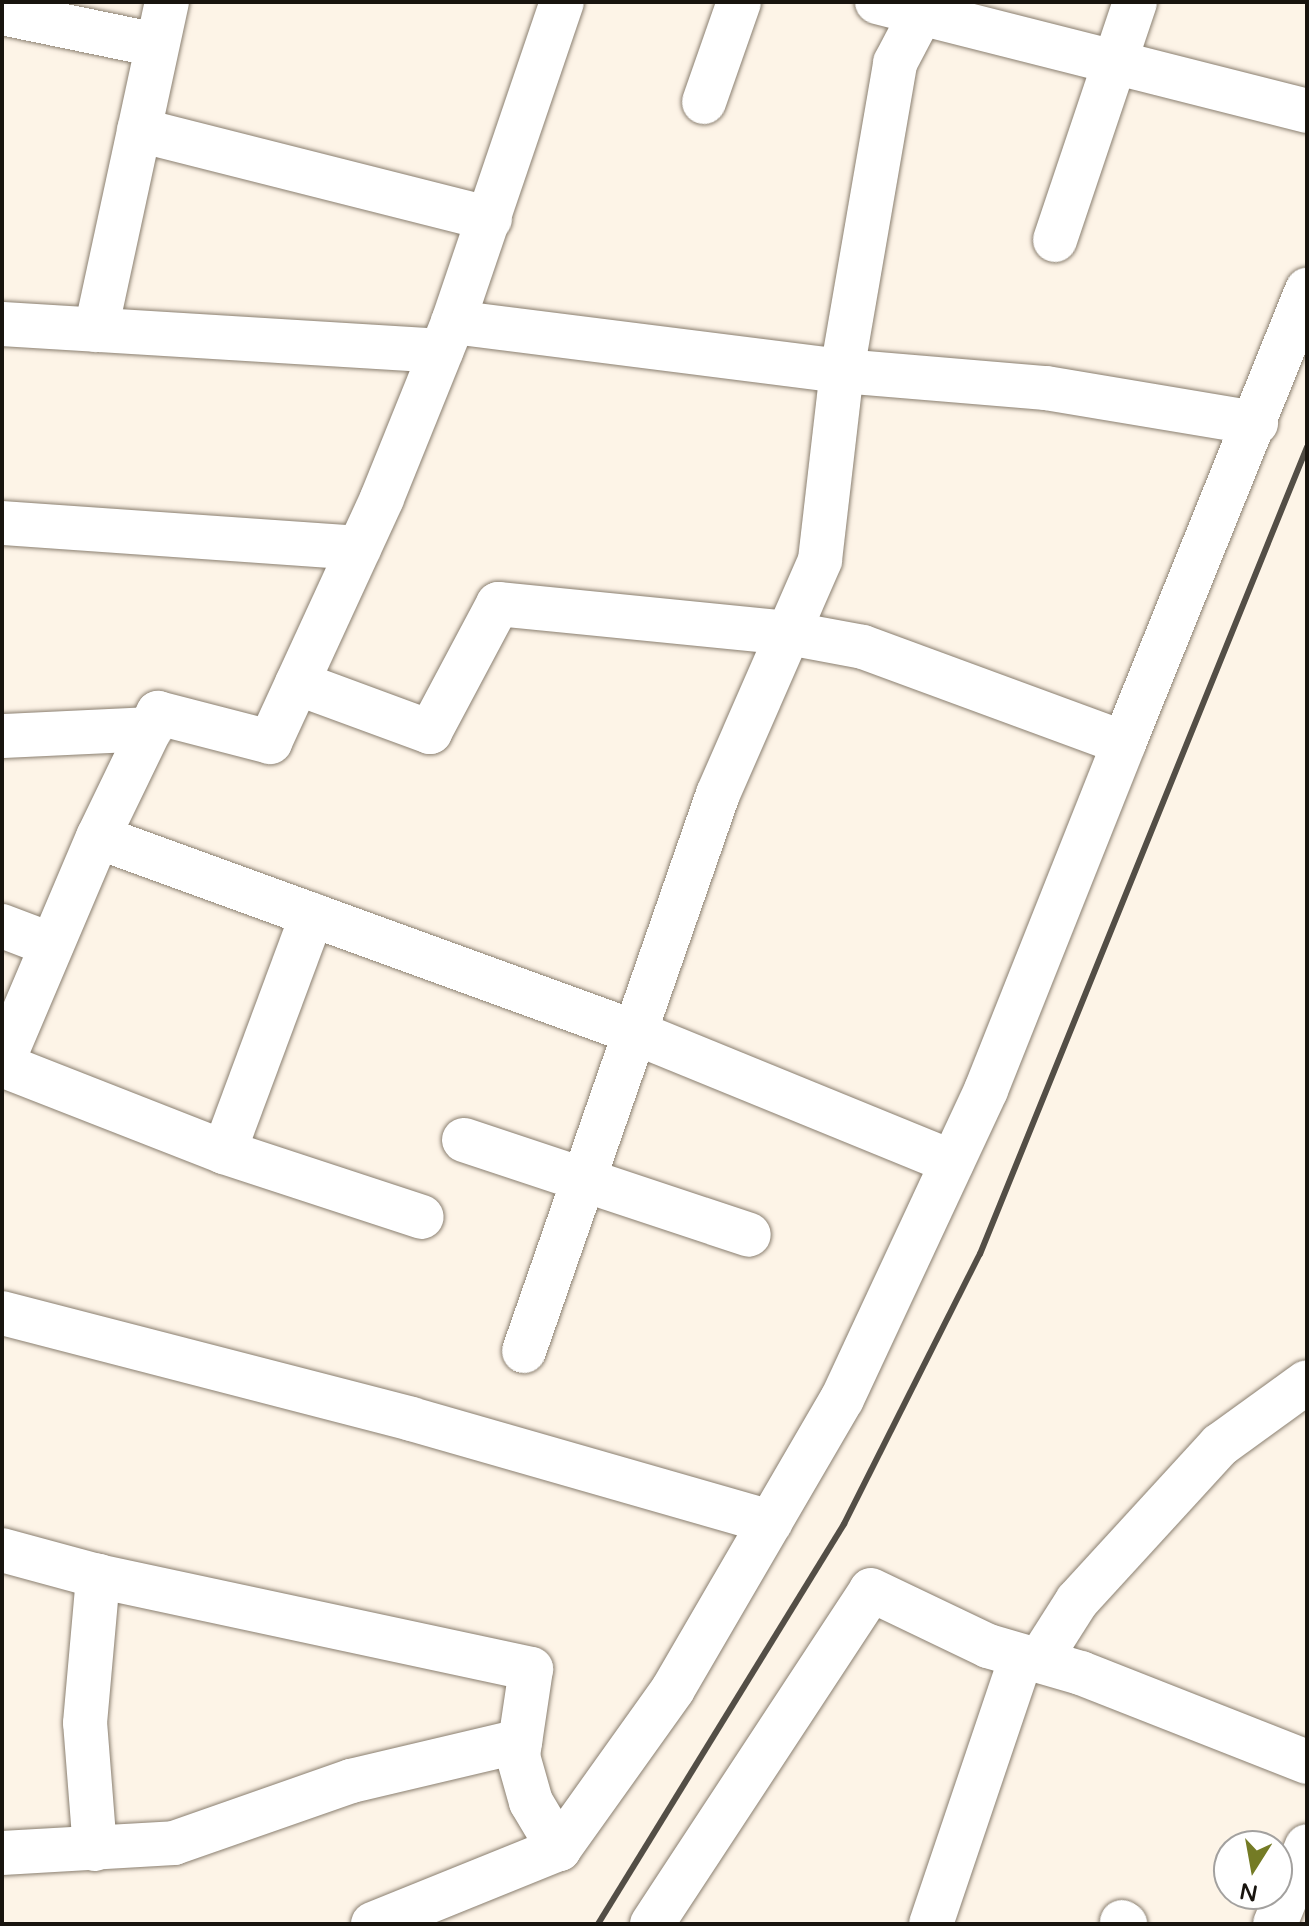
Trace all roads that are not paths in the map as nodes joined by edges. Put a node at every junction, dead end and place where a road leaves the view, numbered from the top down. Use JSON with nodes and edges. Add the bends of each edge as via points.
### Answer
{"nodes":[{"id":1,"x":167,"y":2,"type":"edge"},
{"id":2,"x":562,"y":2,"type":"edge"},
{"id":3,"x":739,"y":2,"type":"edge"},
{"id":4,"x":877,"y":2,"type":"edge"},
{"id":5,"x":1135,"y":2,"type":"edge"},
{"id":6,"x":924,"y":9,"type":"edge"},
{"id":7,"x":2,"y":13,"type":"edge"},
{"id":8,"x":157,"y":45,"type":"junction"},
{"id":9,"x":1112,"y":67,"type":"junction"},
{"id":10,"x":704,"y":102,"type":"dead end"},
{"id":11,"x":1307,"y":111,"type":"edge"},
{"id":12,"x":139,"y":130,"type":"junction"},
{"id":13,"x":490,"y":219,"type":"junction"},
{"id":14,"x":1055,"y":240,"type":"dead end"},
{"id":15,"x":1307,"y":290,"type":"edge"},
{"id":16,"x":2,"y":324,"type":"edge"},
{"id":17,"x":96,"y":330,"type":"junction"},
{"id":18,"x":447,"y":336,"type":"junction"},
{"id":19,"x":842,"y":371,"type":"junction"},
{"id":20,"x":1256,"y":423,"type":"junction"},
{"id":21,"x":2,"y":523,"type":"edge"},
{"id":22,"x":359,"y":548,"type":"junction"},
{"id":23,"x":788,"y":633,"type":"junction"},
{"id":24,"x":297,"y":683,"type":"junction"},
{"id":25,"x":151,"y":729,"type":"junction"},
{"id":26,"x":2,"y":736,"type":"edge"},
{"id":27,"x":1124,"y":743,"type":"junction"},
{"id":28,"x":98,"y":837,"type":"junction"},
{"id":29,"x":312,"y":915,"type":"junction"},
{"id":30,"x":2,"y":926,"type":"edge"},
{"id":31,"x":52,"y":945,"type":"junction"},
{"id":32,"x":634,"y":1032,"type":"junction"},
{"id":33,"x":4,"y":1052,"type":"edge"},
{"id":34,"x":464,"y":1140,"type":"dead end"},
{"id":35,"x":224,"y":1152,"type":"junction"},
{"id":36,"x":952,"y":1162,"type":"junction"},
{"id":37,"x":584,"y":1183,"type":"junction"},
{"id":38,"x":422,"y":1217,"type":"dead end"},
{"id":39,"x":749,"y":1235,"type":"dead end"},
{"id":40,"x":2,"y":1313,"type":"edge"},
{"id":41,"x":524,"y":1351,"type":"dead end"},
{"id":42,"x":1307,"y":1382,"type":"edge"},
{"id":43,"x":771,"y":1522,"type":"junction"},
{"id":44,"x":2,"y":1550,"type":"edge"},
{"id":45,"x":98,"y":1576,"type":"junction"},
{"id":46,"x":1030,"y":1659,"type":"junction"},
{"id":47,"x":520,"y":1741,"type":"junction"},
{"id":48,"x":1307,"y":1762,"type":"edge"},
{"id":49,"x":1307,"y":1846,"type":"edge"},
{"id":50,"x":95,"y":1849,"type":"junction"},
{"id":51,"x":559,"y":1849,"type":"junction"},
{"id":52,"x":2,"y":1853,"type":"edge"},
{"id":53,"x":373,"y":1924,"type":"edge"},
{"id":54,"x":652,"y":1924,"type":"edge"},
{"id":55,"x":931,"y":1924,"type":"edge"},
{"id":56,"x":1275,"y":1924,"type":"edge"}],
"edges":[{"from":1,"to":8,"type":"street"},
{"from":2,"to":13,"type":"street"},
{"from":3,"to":10,"type":"street"},
{"from":4,"to":6,"type":"street"},
{"from":5,"to":9,"type":"street"},
{"from":6,"to":9,"type":"street"},
{"from":6,"to":19,"type":"street","via":[[895,63]]},
{"from":7,"to":8,"type":"street"},
{"from":8,"to":12,"type":"street"},
{"from":9,"to":11,"type":"street"},
{"from":9,"to":14,"type":"street"},
{"from":12,"to":13,"type":"street"},
{"from":12,"to":17,"type":"street"},
{"from":13,"to":18,"type":"street"},
{"from":15,"to":20,"type":"street"},
{"from":16,"to":17,"type":"street"},
{"from":17,"to":18,"type":"street"},
{"from":18,"to":19,"type":"street"},
{"from":18,"to":22,"type":"street"},
{"from":19,"to":20,"type":"street","via":[[1046,388]]},
{"from":19,"to":23,"type":"street","via":[[820,560]]},
{"from":20,"to":27,"type":"street"},
{"from":21,"to":22,"type":"street"},
{"from":22,"to":24,"type":"street"},
{"from":23,"to":24,"type":"street","via":[[498,604],[430,732]]},
{"from":23,"to":27,"type":"street","via":[[878,652]]},
{"from":23,"to":32,"type":"street","via":[[718,794]]},
{"from":24,"to":25,"type":"street","via":[[270,742],[158,713]]},
{"from":25,"to":26,"type":"street"},
{"from":25,"to":28,"type":"street"},
{"from":27,"to":36,"type":"street"},
{"from":28,"to":29,"type":"street"},
{"from":28,"to":31,"type":"street"},
{"from":29,"to":32,"type":"street"},
{"from":29,"to":35,"type":"street"},
{"from":30,"to":31,"type":"street"},
{"from":31,"to":33,"type":"street"},
{"from":32,"to":36,"type":"street"},
{"from":32,"to":37,"type":"street"},
{"from":33,"to":35,"type":"street"},
{"from":34,"to":37,"type":"street"},
{"from":35,"to":38,"type":"street"},
{"from":36,"to":43,"type":"street","via":[[842,1399]]},
{"from":37,"to":39,"type":"street"},
{"from":37,"to":41,"type":"street"},
{"from":40,"to":43,"type":"street","via":[[411,1419]]},
{"from":42,"to":46,"type":"street","via":[[1220,1445]]},
{"from":43,"to":51,"type":"street","via":[[673,1689]]},
{"from":44,"to":45,"type":"street"},
{"from":45,"to":47,"type":"street","via":[[531,1669]]},
{"from":45,"to":50,"type":"street","via":[[85,1723]]},
{"from":46,"to":48,"type":"street"},
{"from":46,"to":54,"type":"street","via":[[871,1590]]},
{"from":46,"to":55,"type":"street"},
{"from":47,"to":50,"type":"street","via":[[351,1781],[174,1843]]},
{"from":47,"to":51,"type":"street","via":[[531,1802]]},
{"from":49,"to":56,"type":"street"},
{"from":50,"to":52,"type":"street"},
{"from":51,"to":53,"type":"street"}]}
